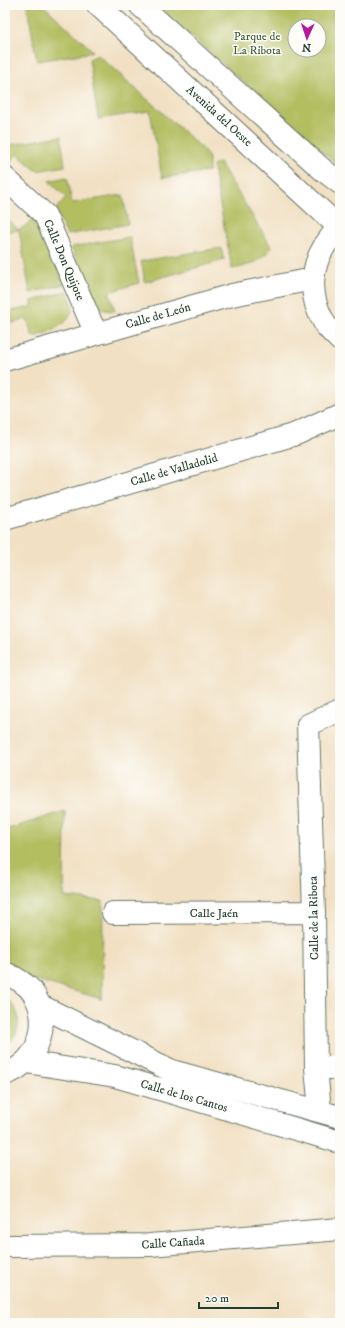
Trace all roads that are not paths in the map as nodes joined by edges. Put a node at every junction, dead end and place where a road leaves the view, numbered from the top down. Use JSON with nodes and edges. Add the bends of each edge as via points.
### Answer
{"nodes":[{"id":1,"x":98,"y":5,"type":"edge"},
{"id":2,"x":140,"y":5,"type":"edge"},
{"id":3,"x":5,"y":178,"type":"edge"},
{"id":4,"x":340,"y":183,"type":"edge"},
{"id":5,"x":340,"y":227,"type":"edge"},
{"id":6,"x":313,"y":279,"type":"junction"},
{"id":7,"x":96,"y":334,"type":"junction"},
{"id":8,"x":340,"y":340,"type":"edge"},
{"id":9,"x":5,"y":360,"type":"edge"},
{"id":10,"x":340,"y":414,"type":"edge"},
{"id":11,"x":5,"y":519,"type":"edge"},
{"id":12,"x":340,"y":710,"type":"edge"},
{"id":13,"x":314,"y":912,"type":"junction"},
{"id":14,"x":113,"y":913,"type":"dead end"},
{"id":15,"x":5,"y":973,"type":"edge"},
{"id":16,"x":39,"y":1004,"type":"junction"},
{"id":17,"x":26,"y":1062,"type":"junction"},
{"id":18,"x":316,"y":1068,"type":"junction"},
{"id":19,"x":340,"y":1068,"type":"edge"},
{"id":20,"x":5,"y":1074,"type":"edge"},
{"id":21,"x":330,"y":1114,"type":"edge"},
{"id":22,"x":340,"y":1142,"type":"edge"},
{"id":23,"x":340,"y":1229,"type":"edge"},
{"id":24,"x":5,"y":1246,"type":"edge"}],
"edges":[{"from":1,"to":5,"type":"street","name":"Avenida del Oeste"},
{"from":2,"to":4,"type":"street"},
{"from":3,"to":7,"type":"street","name":"Calle Don Quijote","via":[[45,215]]},
{"from":5,"to":6,"type":"street","via":[[326,242],[317,260]]},
{"from":6,"to":7,"type":"street","name":"Calle de León","via":[[232,295]]},
{"from":6,"to":8,"type":"street","via":[[316,303],[326,324]]},
{"from":7,"to":9,"type":"street","name":"Calle de León"},
{"from":10,"to":11,"type":"street","name":"Calle de Valladolid","via":[[296,434]]},
{"from":12,"to":13,"type":"street","name":"Calle de la Ribota","via":[[308,725]]},
{"from":13,"to":14,"type":"street","name":"Calle Jaén"},
{"from":13,"to":18,"type":"street","name":"Calle de la Ribota"},
{"from":15,"to":16,"type":"street","via":[[17,978],[30,990]]},
{"from":16,"to":17,"type":"street","via":[[41,1036],[36,1050]]},
{"from":16,"to":21,"type":"street","name":"Calle de los Cantos","via":[[172,1070]]},
{"from":17,"to":20,"type":"street"},
{"from":17,"to":22,"type":"street","name":"Calle de los Cantos","via":[[115,1076]]},
{"from":18,"to":19,"type":"street"},
{"from":18,"to":21,"type":"street","name":"Calle de la Ribota"},
{"from":23,"to":24,"type":"street","name":"Calle Cañada","via":[[150,1245]]}]}
